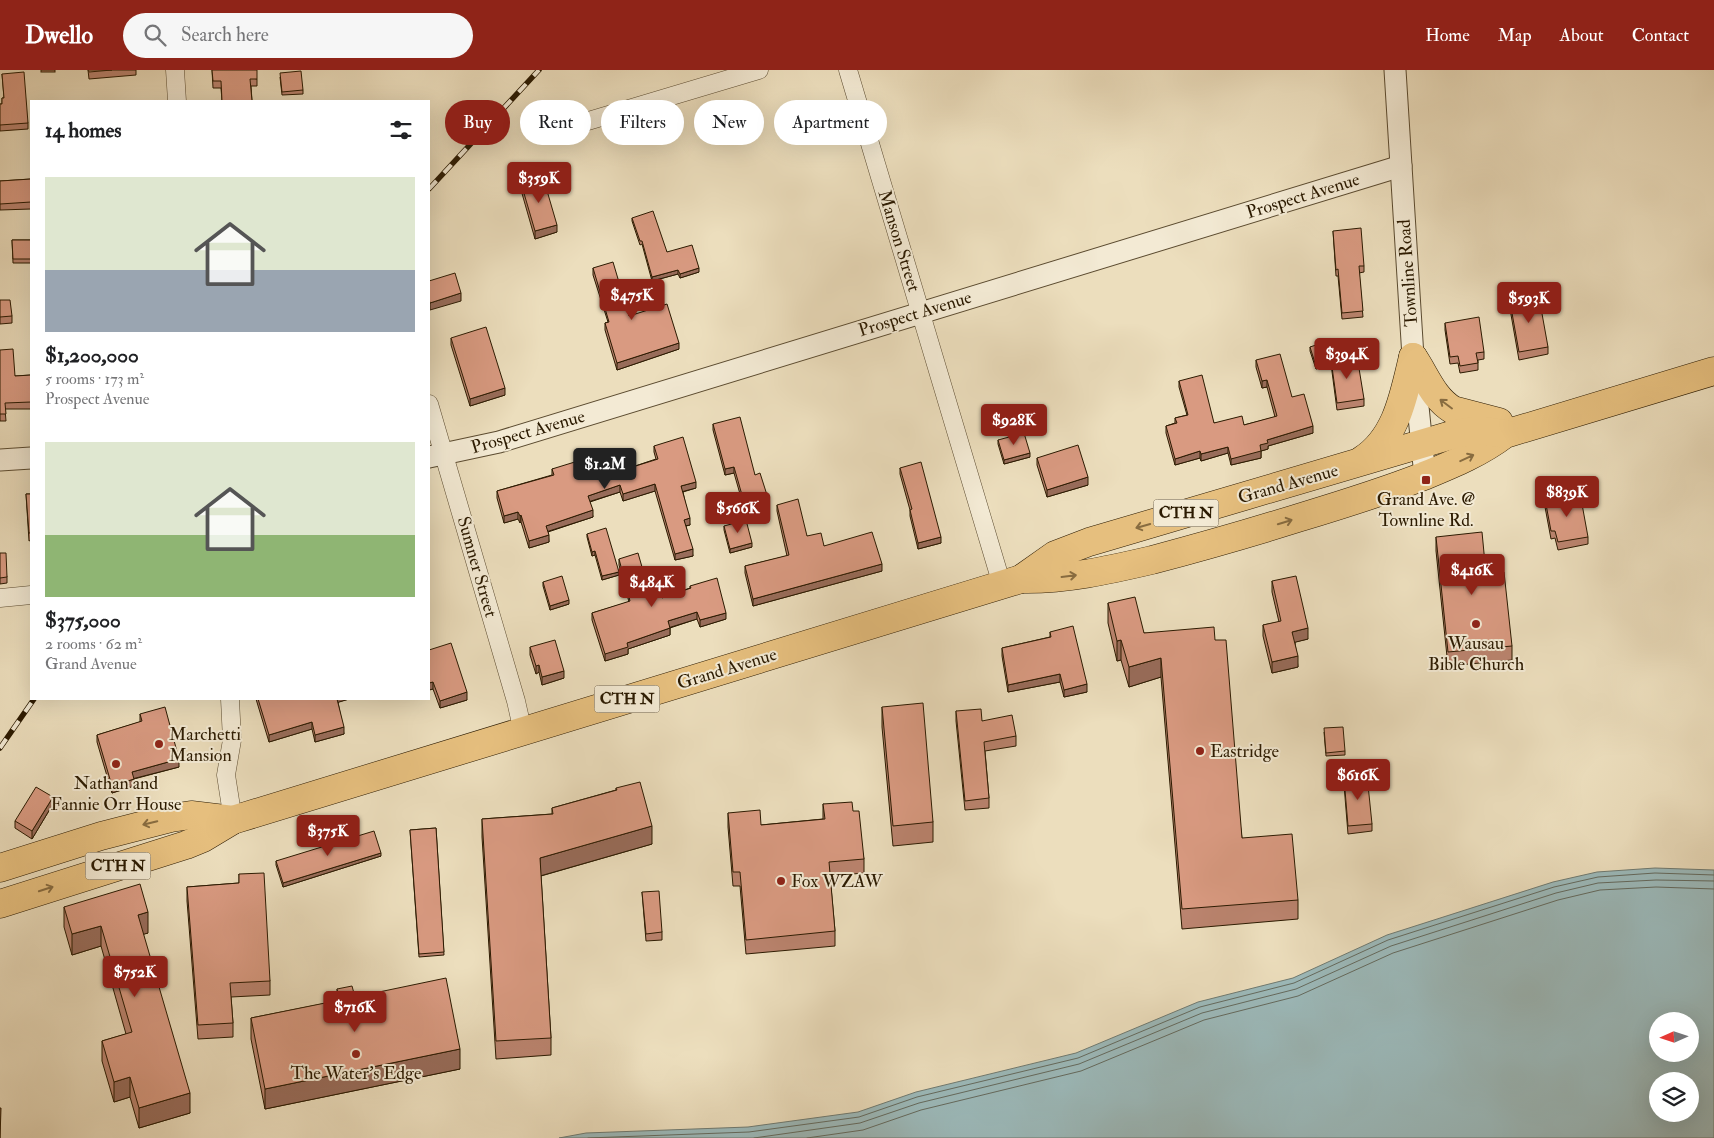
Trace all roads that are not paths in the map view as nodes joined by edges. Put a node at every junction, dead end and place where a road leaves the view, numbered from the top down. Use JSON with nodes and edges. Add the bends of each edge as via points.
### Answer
{"nodes":[{"id":1,"x":175,"y":70,"type":"edge"},
{"id":2,"x":759,"y":70,"type":"edge"},
{"id":3,"x":848,"y":70,"type":"edge"},
{"id":4,"x":1395,"y":70,"type":"edge"},
{"id":5,"x":177,"y":100,"type":"edge"},
{"id":6,"x":591,"y":120,"type":"edge"},
{"id":7,"x":1401,"y":166,"type":"junction"},
{"id":8,"x":920,"y":313,"type":"junction"},
{"id":9,"x":1413,"y":357,"type":"junction"},
{"id":10,"x":1714,"y":371,"type":"edge"},
{"id":11,"x":430,"y":411,"type":"edge"},
{"id":12,"x":1515,"y":431,"type":"junction"},
{"id":13,"x":1422,"y":444,"type":"junction"},
{"id":14,"x":436,"y":456,"type":"edge"},
{"id":15,"x":30,"y":458,"type":"edge"},
{"id":16,"x":0,"y":460,"type":"edge"},
{"id":17,"x":1358,"y":463,"type":"junction"},
{"id":18,"x":1425,"y":476,"type":"junction"},
{"id":19,"x":1011,"y":582,"type":"junction"},
{"id":20,"x":30,"y":595,"type":"edge"},
{"id":21,"x":0,"y":598,"type":"edge"},
{"id":22,"x":230,"y":700,"type":"edge"},
{"id":23,"x":523,"y":732,"type":"junction"},
{"id":24,"x":233,"y":820,"type":"junction"},
{"id":25,"x":0,"y":868,"type":"edge"},
{"id":26,"x":0,"y":904,"type":"edge"}],
"edges":[{"from":1,"to":5,"type":"street"},
{"from":2,"to":6,"type":"street"},
{"from":3,"to":8,"type":"street","name":"Manson Street"},
{"from":4,"to":7,"type":"street","name":"Townline Road"},
{"from":7,"to":8,"type":"street","name":"Prospect Avenue"},
{"from":7,"to":9,"type":"street","name":"Townline Road"},
{"from":8,"to":14,"type":"street","name":"Prospect Avenue","via":[[499,442]]},
{"from":8,"to":19,"type":"street","name":"Manson Street"},
{"from":12,"to":9,"type":"main road","one_way":true,"via":[[1446,406]]},
{"from":9,"to":13,"type":"street","name":"Townline Road"},
{"from":9,"to":17,"type":"main road","via":[[1392,427],[1377,448]]},
{"from":10,"to":12,"type":"main road","name":"Grand Avenue"},
{"from":11,"to":14,"type":"street","name":"Sumner Street"},
{"from":12,"to":13,"type":"main road","name":"Grand Avenue","number":"CTH N","via":[[1469,431]]},
{"from":18,"to":12,"type":"main road","name":"Grand Avenue","one_way":true,"via":[[1479,452]]},
{"from":13,"to":17,"type":"main road","name":"Grand Avenue","number":"CTH N"},
{"from":13,"to":18,"type":"street","name":"Townline Road"},
{"from":14,"to":23,"type":"street","name":"Sumner Street","via":[[516,701]]},
{"from":15,"to":16,"type":"street"},
{"from":17,"to":19,"type":"main road","name":"Grand Avenue","number":"CTH N","one_way":true,"via":[[1072,547]]},
{"from":19,"to":18,"type":"main road","name":"Grand Avenue","number":"CTH N","one_way":true,"via":[[1080,575],[1165,556],[1340,506]]},
{"from":19,"to":23,"type":"main road","name":"Grand Avenue","number":"CTH N"},
{"from":20,"to":21,"type":"street"},
{"from":22,"to":24,"type":"street","via":[[232,740],[226,775]]},
{"from":23,"to":24,"type":"main road","name":"Grand Avenue","number":"CTH N"},
{"from":24,"to":25,"type":"main road","name":"Grand Avenue","number":"CTH N","one_way":true,"via":[[191,815],[171,818]]},
{"from":26,"to":24,"type":"main road","name":"Grand Avenue","number":"CTH N","one_way":true,"via":[[186,845]]}]}
